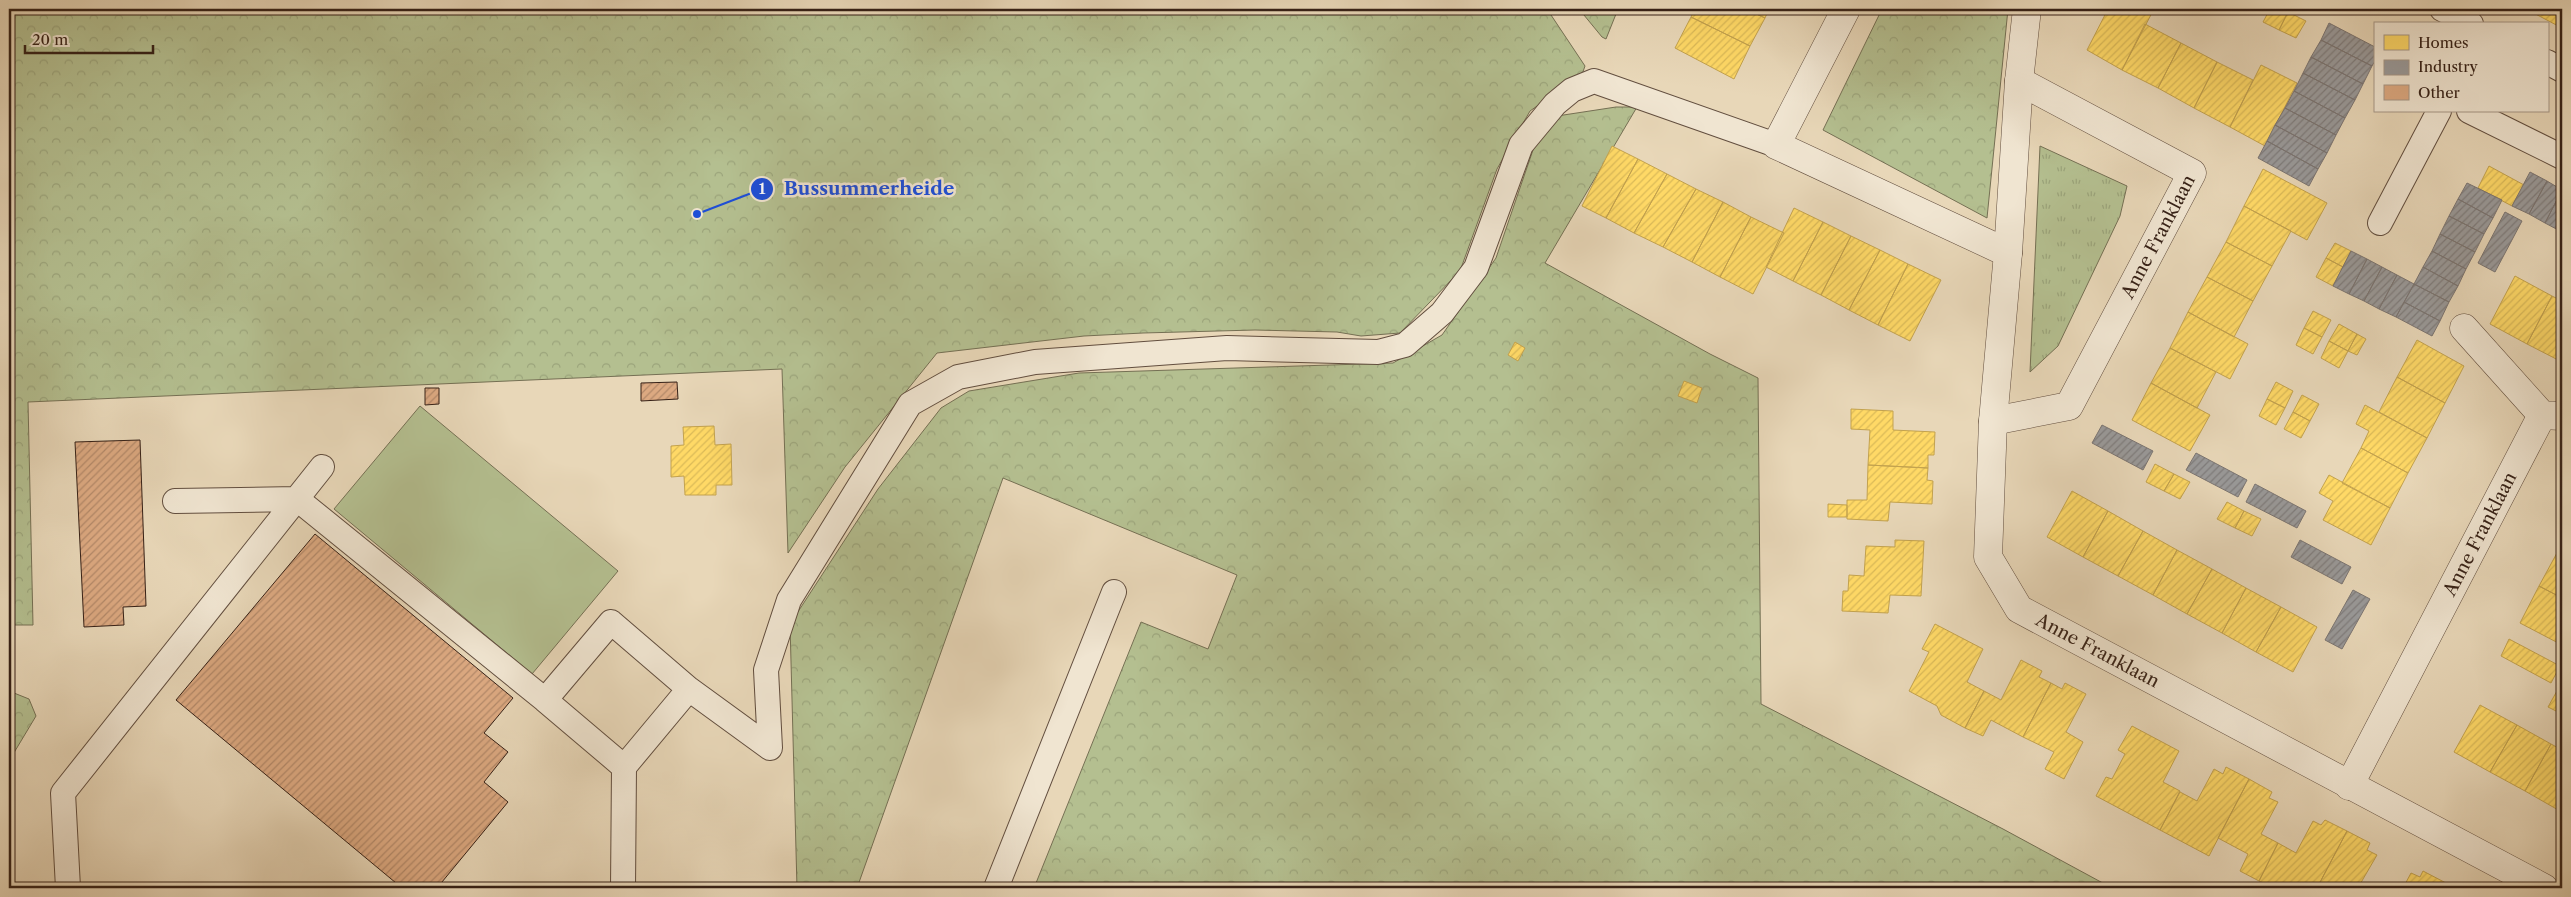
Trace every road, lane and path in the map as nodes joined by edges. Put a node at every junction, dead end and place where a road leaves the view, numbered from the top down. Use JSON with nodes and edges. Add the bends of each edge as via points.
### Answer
{"nodes":[{"id":1,"x":1846,"y":9,"type":"edge"},
{"id":2,"x":2027,"y":9,"type":"edge"},
{"id":3,"x":2442,"y":9,"type":"edge"},
{"id":4,"x":2467,"y":22,"type":"edge"},
{"id":5,"x":2548,"y":63,"type":"edge"},
{"id":6,"x":2562,"y":70,"type":"edge"},
{"id":7,"x":2019,"y":81,"type":"junction"},
{"id":8,"x":2437,"y":112,"type":"edge"},
{"id":9,"x":2471,"y":112,"type":"edge"},
{"id":10,"x":1776,"y":145,"type":"junction"},
{"id":11,"x":2562,"y":157,"type":"edge"},
{"id":12,"x":2380,"y":223,"type":"dead end"},
{"id":13,"x":2008,"y":254,"type":"junction"},
{"id":14,"x":2464,"y":328,"type":"dead end"},
{"id":15,"x":2552,"y":416,"type":"edge"},
{"id":16,"x":1994,"y":421,"type":"junction"},
{"id":17,"x":322,"y":467,"type":"dead end"},
{"id":18,"x":297,"y":499,"type":"junction"},
{"id":19,"x":175,"y":501,"type":"dead end"},
{"id":20,"x":1114,"y":592,"type":"dead end"},
{"id":21,"x":689,"y":689,"type":"junction"},
{"id":22,"x":545,"y":700,"type":"junction"},
{"id":23,"x":624,"y":767,"type":"junction"},
{"id":24,"x":2349,"y":786,"type":"junction"},
{"id":25,"x":68,"y":888,"type":"edge"},
{"id":26,"x":623,"y":888,"type":"edge"},
{"id":27,"x":996,"y":888,"type":"edge"},
{"id":28,"x":2544,"y":888,"type":"edge"}],
"edges":[{"from":1,"to":10,"type":"street"},
{"from":2,"to":7,"type":"street","name":"Anne Franklaan"},
{"from":3,"to":4,"type":"lane"},
{"from":5,"to":6,"type":"lane"},
{"from":7,"to":13,"type":"street","name":"Anne Franklaan"},
{"from":7,"to":16,"type":"street","name":"Anne Franklaan","via":[[2192,173],[2069,406]]},
{"from":8,"to":12,"type":"lane"},
{"from":9,"to":11,"type":"lane"},
{"from":10,"to":13,"type":"street"},
{"from":10,"to":21,"type":"lane","via":[[1594,81],[1572,90],[1555,104],[1522,145],[1476,268],[1442,313],[1405,345],[1378,352],[1208,350],[1035,362],[958,377],[910,404],[789,600],[766,670],[770,748]]},
{"from":13,"to":16,"type":"street","name":"Anne Franklaan"},
{"from":14,"to":15,"type":"street","name":"Anne Franklaan"},
{"from":15,"to":24,"type":"street","name":"Anne Franklaan"},
{"from":16,"to":24,"type":"street","name":"Anne Franklaan","via":[[1988,557],[2018,609]]},
{"from":17,"to":18,"type":"lane"},
{"from":18,"to":19,"type":"lane"},
{"from":18,"to":22,"type":"lane"},
{"from":18,"to":25,"type":"lane","via":[[63,793]]},
{"from":20,"to":27,"type":"lane"},
{"from":21,"to":22,"type":"lane","via":[[611,622]]},
{"from":21,"to":23,"type":"lane"},
{"from":22,"to":23,"type":"lane"},
{"from":23,"to":26,"type":"lane"},
{"from":24,"to":28,"type":"street","name":"Anne Franklaan"}]}
